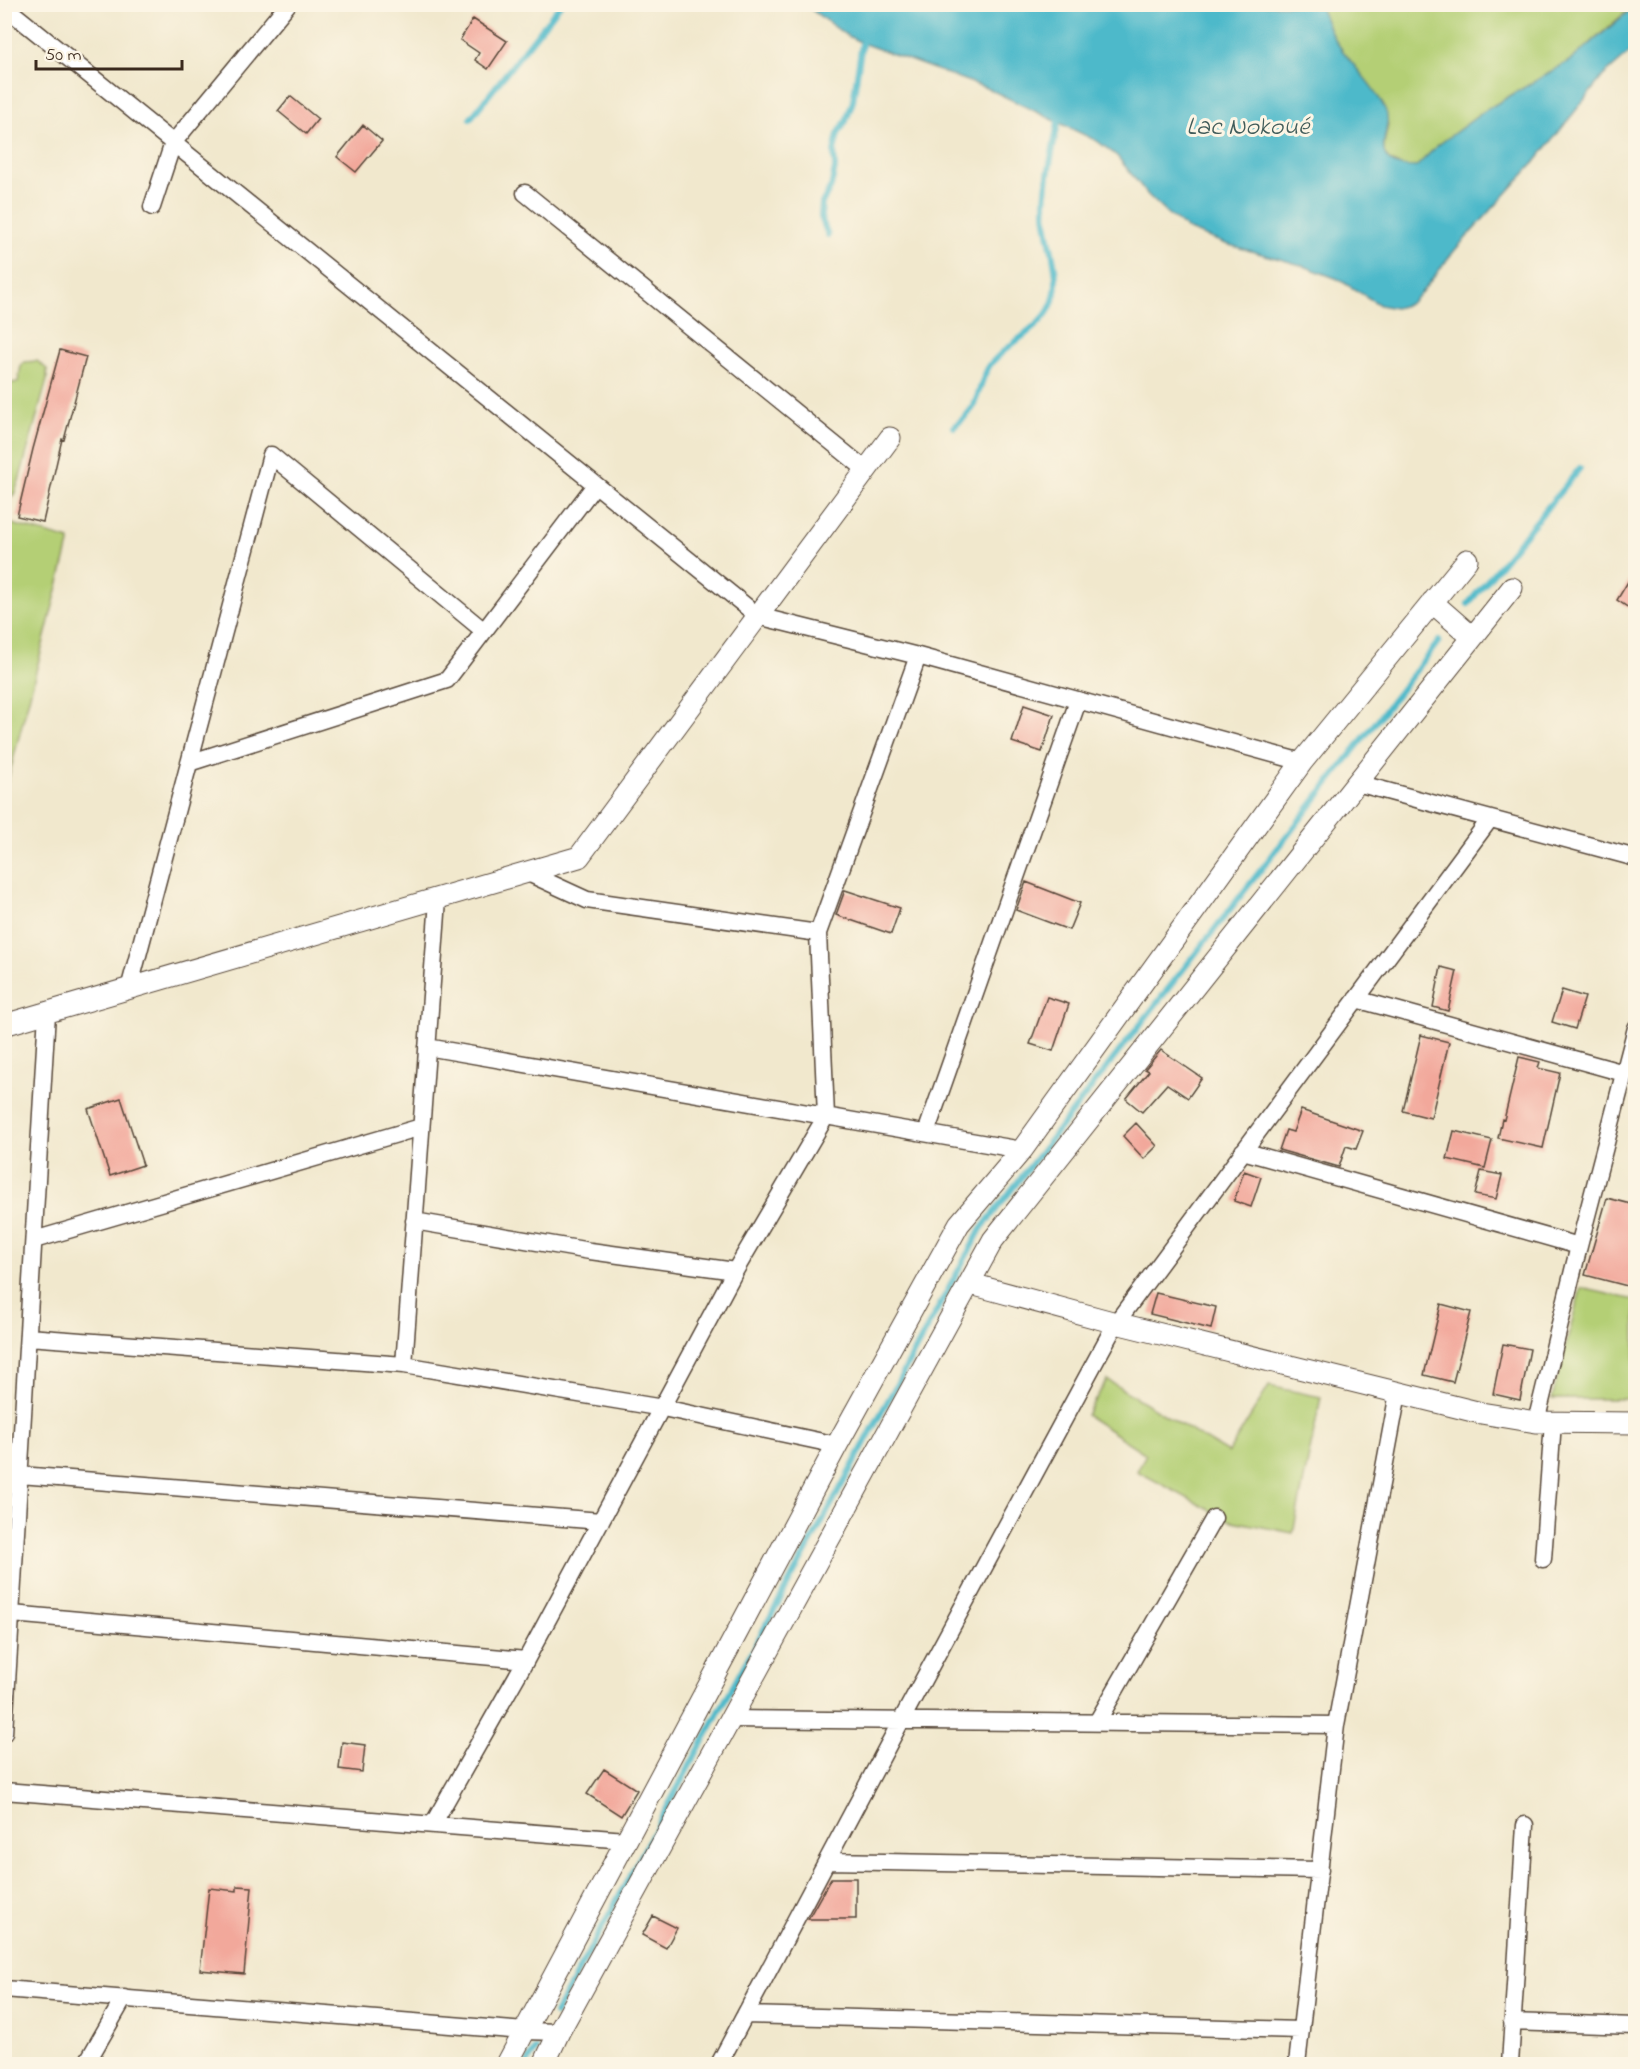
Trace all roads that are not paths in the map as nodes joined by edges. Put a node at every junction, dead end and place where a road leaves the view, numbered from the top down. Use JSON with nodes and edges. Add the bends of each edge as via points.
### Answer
{"nodes":[{"id":1,"x":288,"y":4,"type":"edge"},
{"id":2,"x":4,"y":6,"type":"edge"},
{"id":3,"x":173,"y":143,"type":"junction"},
{"id":4,"x":525,"y":193,"type":"dead end"},
{"id":5,"x":152,"y":207,"type":"dead end"},
{"id":6,"x":890,"y":438,"type":"dead end"},
{"id":7,"x":866,"y":470,"type":"junction"},
{"id":8,"x":595,"y":485,"type":"junction"},
{"id":9,"x":1467,"y":560,"type":"dead end"},
{"id":10,"x":1512,"y":588,"type":"dead end"},
{"id":11,"x":1432,"y":602,"type":"junction"},
{"id":12,"x":758,"y":616,"type":"junction"},
{"id":13,"x":484,"y":631,"type":"junction"},
{"id":14,"x":1472,"y":636,"type":"junction"},
{"id":15,"x":918,"y":656,"type":"junction"},
{"id":16,"x":1078,"y":701,"type":"junction"},
{"id":17,"x":1302,"y":762,"type":"junction"},
{"id":18,"x":189,"y":763,"type":"junction"},
{"id":19,"x":1357,"y":783,"type":"junction"},
{"id":20,"x":1490,"y":819,"type":"junction"},
{"id":21,"x":1635,"y":858,"type":"edge"},
{"id":22,"x":526,"y":872,"type":"junction"},
{"id":23,"x":438,"y":900,"type":"junction"},
{"id":24,"x":818,"y":933,"type":"junction"},
{"id":25,"x":129,"y":989,"type":"junction"},
{"id":26,"x":1356,"y":999,"type":"junction"},
{"id":27,"x":47,"y":1013,"type":"junction"},
{"id":28,"x":4,"y":1025,"type":"edge"},
{"id":29,"x":1635,"y":1028,"type":"edge"},
{"id":30,"x":427,"y":1047,"type":"junction"},
{"id":31,"x":1624,"y":1073,"type":"junction"},
{"id":32,"x":826,"y":1116,"type":"junction"},
{"id":33,"x":421,"y":1127,"type":"junction"},
{"id":34,"x":926,"y":1133,"type":"junction"},
{"id":35,"x":1022,"y":1150,"type":"junction"},
{"id":36,"x":1243,"y":1152,"type":"junction"},
{"id":37,"x":414,"y":1221,"type":"junction"},
{"id":38,"x":34,"y":1240,"type":"junction"},
{"id":39,"x":1579,"y":1246,"type":"junction"},
{"id":40,"x":735,"y":1271,"type":"junction"},
{"id":41,"x":971,"y":1284,"type":"junction"},
{"id":42,"x":1116,"y":1323,"type":"junction"},
{"id":43,"x":28,"y":1337,"type":"junction"},
{"id":44,"x":404,"y":1365,"type":"junction"},
{"id":45,"x":1398,"y":1393,"type":"junction"},
{"id":46,"x":663,"y":1408,"type":"junction"},
{"id":47,"x":1545,"y":1422,"type":"junction"},
{"id":48,"x":1635,"y":1423,"type":"edge"},
{"id":49,"x":837,"y":1445,"type":"junction"},
{"id":50,"x":20,"y":1475,"type":"junction"},
{"id":51,"x":1214,"y":1518,"type":"dead end"},
{"id":52,"x":601,"y":1521,"type":"junction"},
{"id":53,"x":1543,"y":1558,"type":"dead end"},
{"id":54,"x":12,"y":1614,"type":"junction"},
{"id":55,"x":526,"y":1660,"type":"junction"},
{"id":56,"x":732,"y":1719,"type":"junction"},
{"id":57,"x":901,"y":1721,"type":"junction"},
{"id":58,"x":1097,"y":1722,"type":"junction"},
{"id":59,"x":1336,"y":1725,"type":"junction"},
{"id":60,"x":4,"y":1733,"type":"edge"},
{"id":61,"x":4,"y":1791,"type":"edge"},
{"id":62,"x":433,"y":1824,"type":"junction"},
{"id":63,"x":1525,"y":1825,"type":"dead end"},
{"id":64,"x":626,"y":1840,"type":"junction"},
{"id":65,"x":828,"y":1861,"type":"junction"},
{"id":66,"x":1320,"y":1870,"type":"junction"},
{"id":67,"x":4,"y":1989,"type":"edge"},
{"id":68,"x":124,"y":1998,"type":"junction"},
{"id":69,"x":745,"y":2015,"type":"junction"},
{"id":70,"x":1512,"y":2022,"type":"junction"},
{"id":71,"x":1635,"y":2026,"type":"edge"},
{"id":72,"x":1301,"y":2030,"type":"junction"},
{"id":73,"x":525,"y":2031,"type":"junction"},
{"id":74,"x":559,"y":2032,"type":"junction"},
{"id":75,"x":86,"y":2064,"type":"edge"},
{"id":76,"x":507,"y":2064,"type":"edge"},
{"id":77,"x":544,"y":2064,"type":"edge"},
{"id":78,"x":718,"y":2064,"type":"edge"},
{"id":79,"x":1297,"y":2064,"type":"edge"},
{"id":80,"x":1510,"y":2064,"type":"edge"}],
"edges":[{"from":1,"to":3,"type":"street"},
{"from":2,"to":3,"type":"street"},
{"from":3,"to":5,"type":"street"},
{"from":3,"to":8,"type":"street"},
{"from":4,"to":7,"type":"street"},
{"from":6,"to":7,"type":"street"},
{"from":7,"to":12,"type":"street"},
{"from":8,"to":12,"type":"street"},
{"from":8,"to":13,"type":"street"},
{"from":9,"to":11,"type":"street"},
{"from":10,"to":14,"type":"street"},
{"from":11,"to":14,"type":"street"},
{"from":11,"to":17,"type":"street"},
{"from":12,"to":15,"type":"street"},
{"from":12,"to":22,"type":"street","via":[[579,857]]},
{"from":13,"to":18,"type":"street","via":[[447,680]]},
{"from":13,"to":18,"type":"street","via":[[271,455]]},
{"from":14,"to":19,"type":"street"},
{"from":15,"to":16,"type":"street"},
{"from":15,"to":24,"type":"street"},
{"from":16,"to":17,"type":"street"},
{"from":16,"to":34,"type":"street"},
{"from":17,"to":35,"type":"street"},
{"from":18,"to":25,"type":"street"},
{"from":19,"to":20,"type":"street"},
{"from":19,"to":41,"type":"street","via":[[993,1240]]},
{"from":20,"to":21,"type":"street"},
{"from":20,"to":26,"type":"street"},
{"from":22,"to":23,"type":"street"},
{"from":22,"to":24,"type":"street","via":[[587,900]]},
{"from":23,"to":25,"type":"street"},
{"from":23,"to":30,"type":"street"},
{"from":24,"to":32,"type":"street"},
{"from":25,"to":27,"type":"street"},
{"from":26,"to":31,"type":"street"},
{"from":26,"to":36,"type":"street"},
{"from":27,"to":28,"type":"street"},
{"from":27,"to":38,"type":"street"},
{"from":29,"to":31,"type":"street"},
{"from":30,"to":32,"type":"street"},
{"from":30,"to":33,"type":"street"},
{"from":31,"to":39,"type":"street"},
{"from":32,"to":34,"type":"street"},
{"from":32,"to":40,"type":"street"},
{"from":33,"to":37,"type":"street"},
{"from":33,"to":38,"type":"street"},
{"from":34,"to":35,"type":"street"},
{"from":35,"to":49,"type":"street","via":[[959,1224]]},
{"from":36,"to":39,"type":"street"},
{"from":36,"to":42,"type":"street"},
{"from":37,"to":40,"type":"street"},
{"from":37,"to":44,"type":"street"},
{"from":38,"to":43,"type":"street"},
{"from":39,"to":47,"type":"street"},
{"from":40,"to":46,"type":"street"},
{"from":41,"to":42,"type":"street"},
{"from":41,"to":56,"type":"street"},
{"from":42,"to":45,"type":"street"},
{"from":42,"to":57,"type":"street"},
{"from":43,"to":44,"type":"street"},
{"from":43,"to":50,"type":"street"},
{"from":44,"to":46,"type":"street"},
{"from":45,"to":47,"type":"street","via":[[1481,1413]]},
{"from":45,"to":59,"type":"street"},
{"from":46,"to":49,"type":"street"},
{"from":46,"to":52,"type":"street"},
{"from":47,"to":48,"type":"street"},
{"from":47,"to":53,"type":"street"},
{"from":49,"to":64,"type":"street"},
{"from":50,"to":52,"type":"street"},
{"from":50,"to":54,"type":"street"},
{"from":51,"to":58,"type":"street"},
{"from":52,"to":55,"type":"street"},
{"from":54,"to":55,"type":"street"},
{"from":54,"to":60,"type":"street"},
{"from":55,"to":62,"type":"street"},
{"from":56,"to":57,"type":"street"},
{"from":56,"to":74,"type":"street"},
{"from":57,"to":58,"type":"street"},
{"from":57,"to":65,"type":"street"},
{"from":58,"to":59,"type":"street"},
{"from":59,"to":66,"type":"street"},
{"from":61,"to":62,"type":"street"},
{"from":62,"to":64,"type":"street"},
{"from":63,"to":70,"type":"street"},
{"from":64,"to":73,"type":"street"},
{"from":65,"to":66,"type":"street"},
{"from":65,"to":69,"type":"street"},
{"from":66,"to":72,"type":"street"},
{"from":67,"to":68,"type":"street"},
{"from":68,"to":73,"type":"street"},
{"from":68,"to":75,"type":"street"},
{"from":69,"to":72,"type":"street"},
{"from":69,"to":78,"type":"street"},
{"from":70,"to":71,"type":"street"},
{"from":70,"to":80,"type":"street"},
{"from":72,"to":79,"type":"street"},
{"from":73,"to":74,"type":"street"},
{"from":73,"to":76,"type":"street"},
{"from":74,"to":77,"type":"street"}]}
